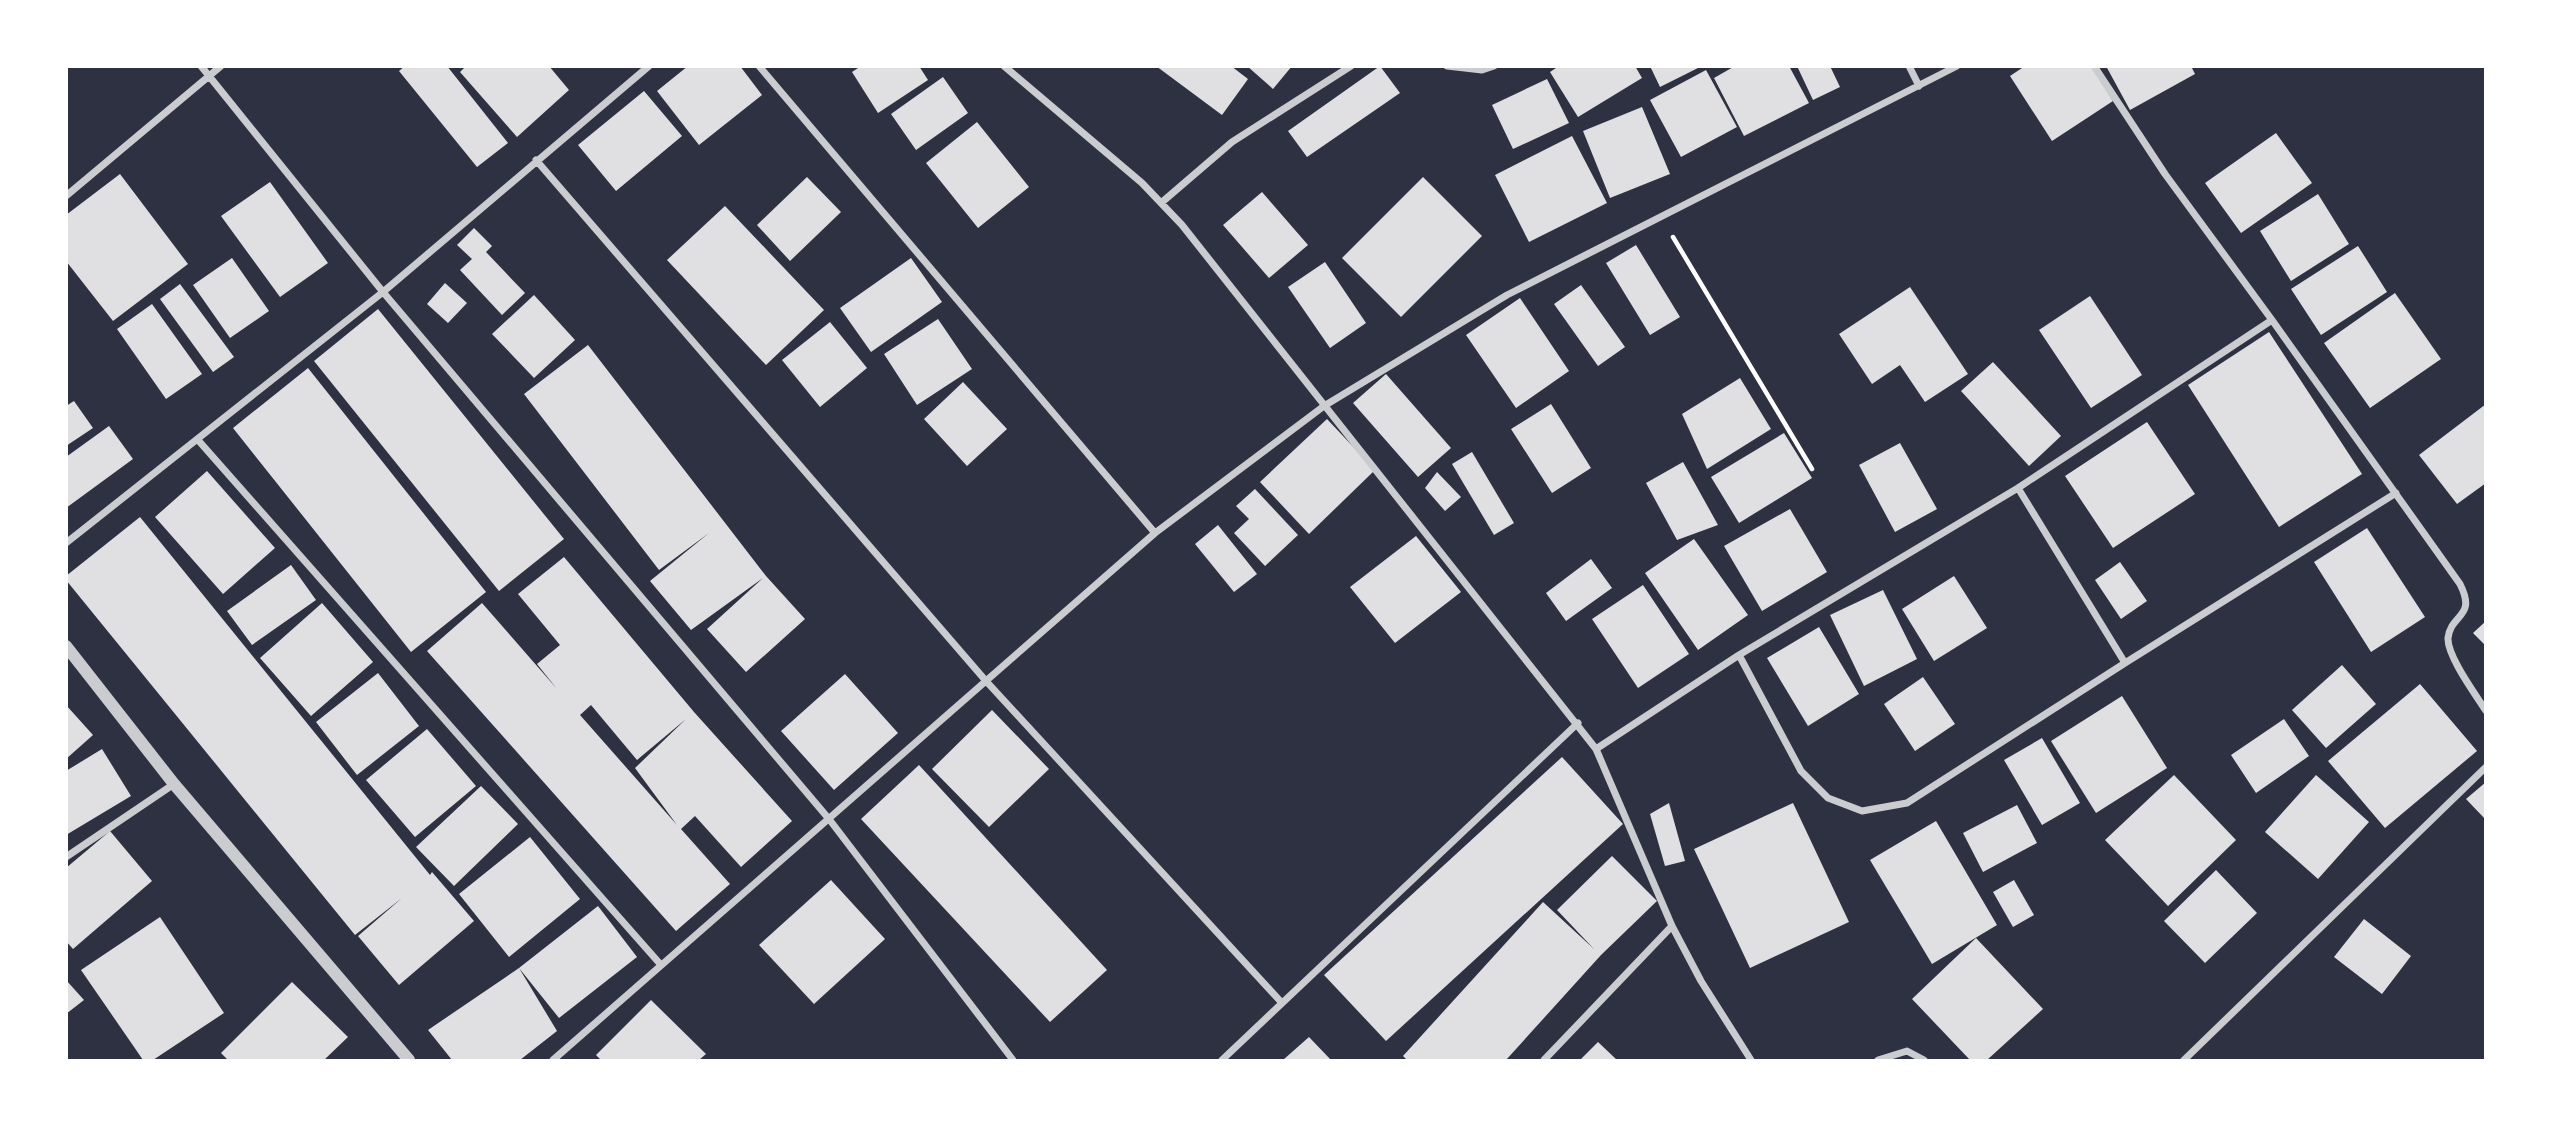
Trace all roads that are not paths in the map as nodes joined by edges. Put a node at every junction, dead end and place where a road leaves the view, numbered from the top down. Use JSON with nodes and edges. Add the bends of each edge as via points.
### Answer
{"nodes":[{"id":1,"x":201,"y":66,"type":"edge"},
{"id":2,"x":221,"y":66,"type":"edge"},
{"id":3,"x":649,"y":66,"type":"edge"},
{"id":4,"x":759,"y":66,"type":"edge"},
{"id":5,"x":1004,"y":66,"type":"edge"},
{"id":6,"x":1351,"y":66,"type":"edge"},
{"id":7,"x":1447,"y":66,"type":"edge"},
{"id":8,"x":1494,"y":66,"type":"edge"},
{"id":9,"x":1909,"y":66,"type":"edge"},
{"id":10,"x":1957,"y":66,"type":"edge"},
{"id":11,"x":2094,"y":66,"type":"edge"},
{"id":12,"x":209,"y":76,"type":"junction"},
{"id":13,"x":1919,"y":86,"type":"junction"},
{"id":14,"x":536,"y":160,"type":"junction"},
{"id":15,"x":66,"y":196,"type":"edge"},
{"id":16,"x":1161,"y":203,"type":"junction"},
{"id":17,"x":383,"y":292,"type":"junction"},
{"id":18,"x":2272,"y":320,"type":"junction"},
{"id":19,"x":1324,"y":406,"type":"junction"},
{"id":20,"x":198,"y":440,"type":"junction"},
{"id":21,"x":2018,"y":488,"type":"junction"},
{"id":22,"x":2396,"y":493,"type":"junction"},
{"id":23,"x":1155,"y":533,"type":"junction"},
{"id":24,"x":66,"y":543,"type":"edge"},
{"id":25,"x":66,"y":646,"type":"edge"},
{"id":26,"x":1739,"y":655,"type":"junction"},
{"id":27,"x":2125,"y":663,"type":"junction"},
{"id":28,"x":986,"y":681,"type":"junction"},
{"id":29,"x":2486,"y":712,"type":"edge"},
{"id":30,"x":1578,"y":723,"type":"junction"},
{"id":31,"x":1597,"y":749,"type":"junction"},
{"id":32,"x":2486,"y":767,"type":"edge"},
{"id":33,"x":174,"y":784,"type":"junction"},
{"id":34,"x":829,"y":819,"type":"junction"},
{"id":35,"x":66,"y":857,"type":"edge"},
{"id":36,"x":1672,"y":926,"type":"junction"},
{"id":37,"x":661,"y":965,"type":"junction"},
{"id":38,"x":1282,"y":1003,"type":"junction"},
{"id":39,"x":409,"y":1060,"type":"edge"},
{"id":40,"x":553,"y":1060,"type":"edge"},
{"id":41,"x":1013,"y":1060,"type":"edge"},
{"id":42,"x":1222,"y":1060,"type":"edge"},
{"id":43,"x":1544,"y":1060,"type":"edge"},
{"id":44,"x":1751,"y":1060,"type":"edge"},
{"id":45,"x":1878,"y":1060,"type":"edge"},
{"id":46,"x":1924,"y":1060,"type":"edge"},
{"id":47,"x":2184,"y":1060,"type":"edge"}],
"edges":[{"from":1,"to":12,"type":"street"},
{"from":2,"to":12,"type":"street"},
{"from":3,"to":14,"type":"street"},
{"from":4,"to":23,"type":"street"},
{"from":5,"to":16,"type":"street"},
{"from":6,"to":16,"type":"street","via":[[1231,142]]},
{"from":7,"to":8,"type":"street"},
{"from":9,"to":13,"type":"street"},
{"from":10,"to":13,"type":"street"},
{"from":11,"to":18,"type":"street","via":[[2165,174]]},
{"from":12,"to":15,"type":"street"},
{"from":12,"to":17,"type":"street"},
{"from":13,"to":19,"type":"street","via":[[1507,295]]},
{"from":14,"to":17,"type":"street"},
{"from":14,"to":28,"type":"street"},
{"from":16,"to":19,"type":"street"},
{"from":17,"to":20,"type":"street"},
{"from":17,"to":34,"type":"street"},
{"from":18,"to":21,"type":"street"},
{"from":18,"to":22,"type":"street"},
{"from":19,"to":23,"type":"street"},
{"from":19,"to":30,"type":"street"},
{"from":20,"to":24,"type":"street"},
{"from":20,"to":37,"type":"street"},
{"from":21,"to":26,"type":"street"},
{"from":21,"to":27,"type":"street"},
{"from":22,"to":27,"type":"street"},
{"from":22,"to":29,"type":"street","via":[[2467,597],[2467,608],[2448,641]]},
{"from":23,"to":28,"type":"street"},
{"from":25,"to":33,"type":"street"},
{"from":26,"to":27,"type":"street","via":[[1801,771],[1828,798],[1862,811],[1907,803]]},
{"from":26,"to":31,"type":"street"},
{"from":28,"to":34,"type":"street"},
{"from":28,"to":38,"type":"street"},
{"from":30,"to":31,"type":"street"},
{"from":30,"to":38,"type":"street"},
{"from":31,"to":36,"type":"street"},
{"from":32,"to":47,"type":"street"},
{"from":33,"to":35,"type":"street"},
{"from":33,"to":39,"type":"street"},
{"from":34,"to":37,"type":"street"},
{"from":34,"to":41,"type":"street"},
{"from":36,"to":43,"type":"street"},
{"from":36,"to":44,"type":"street"},
{"from":37,"to":40,"type":"street"},
{"from":38,"to":42,"type":"street"},
{"from":45,"to":46,"type":"street","via":[[1907,1051]]}]}
